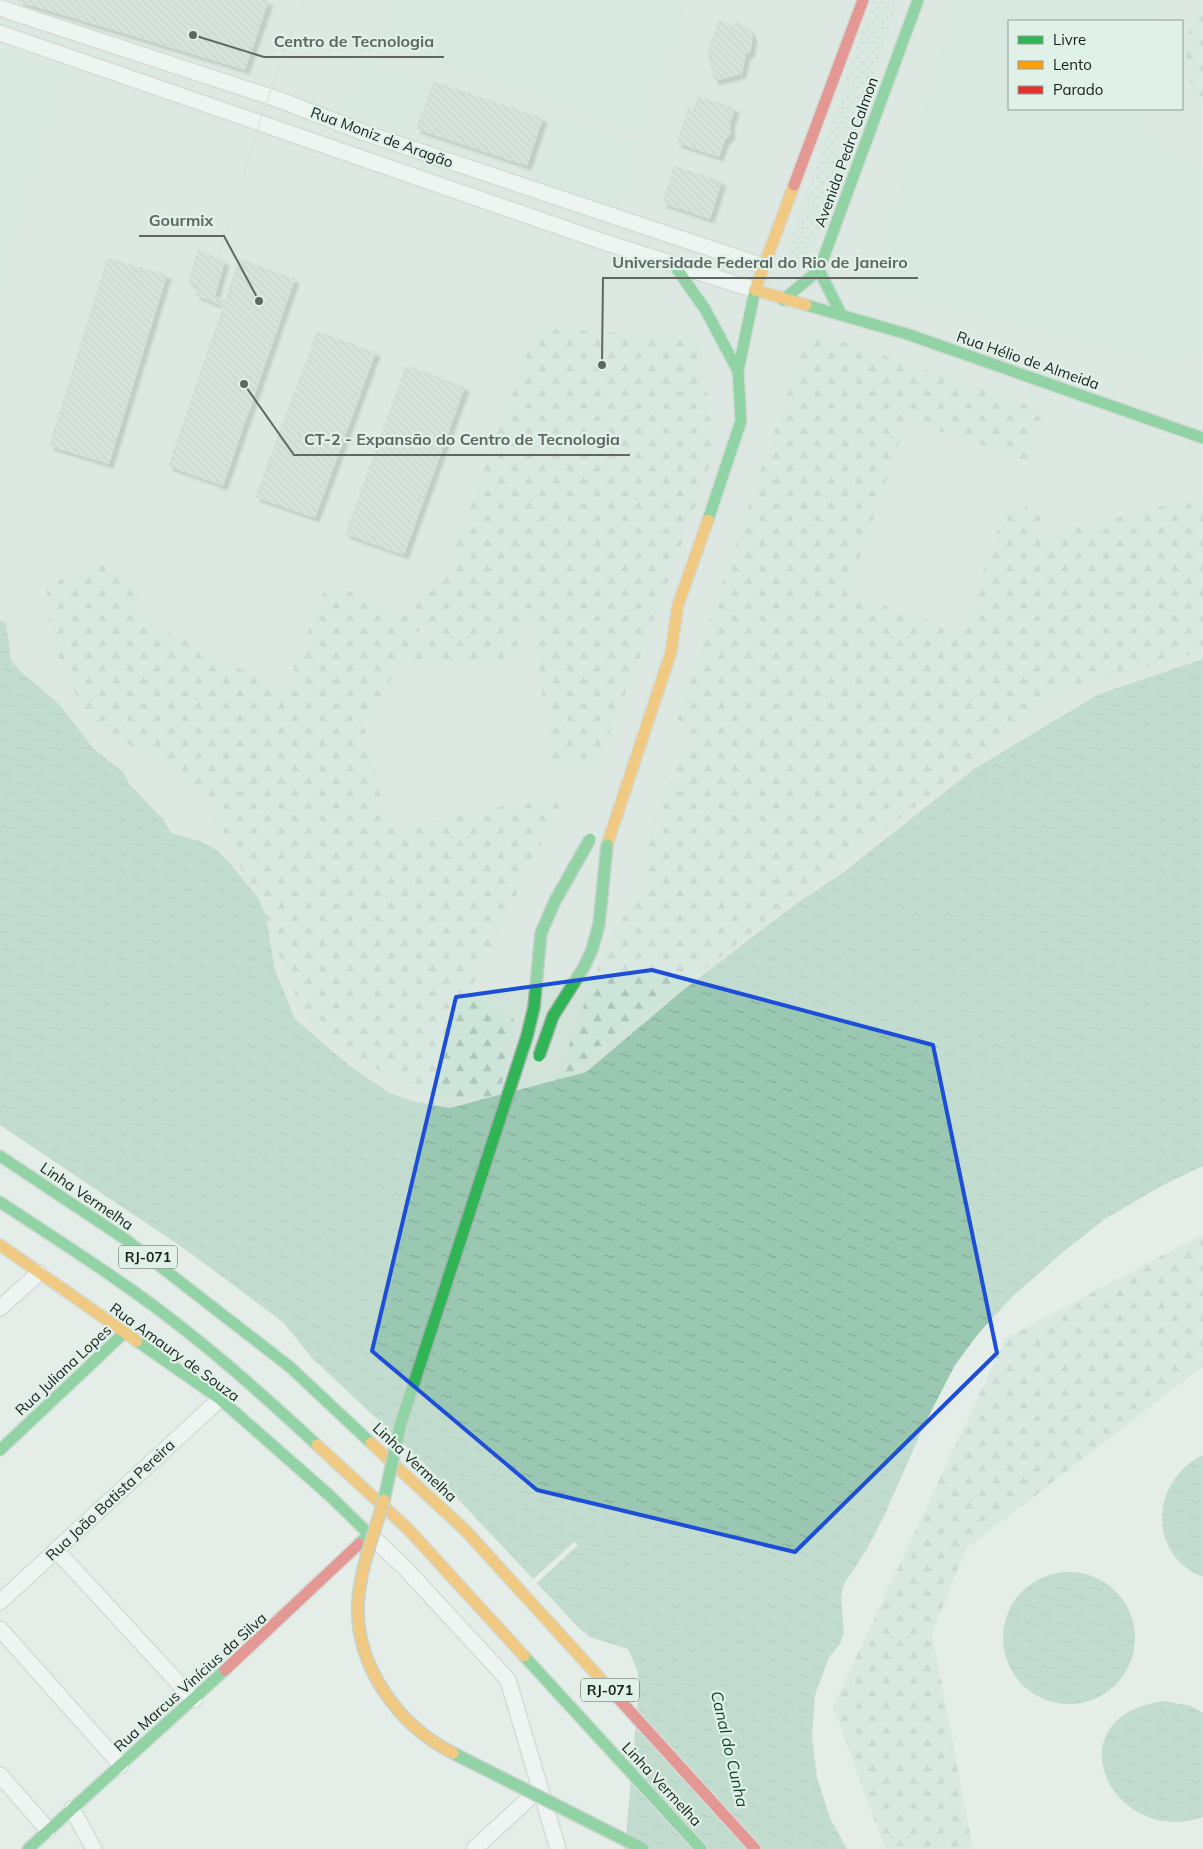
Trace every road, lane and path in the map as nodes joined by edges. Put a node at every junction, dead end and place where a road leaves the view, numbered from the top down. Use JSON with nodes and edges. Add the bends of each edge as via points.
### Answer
{"nodes":[{"id":1,"x":863,"y":0,"type":"edge"},
{"id":2,"x":918,"y":0,"type":"edge"},
{"id":3,"x":0,"y":8,"type":"edge"},
{"id":4,"x":0,"y":33,"type":"edge"},
{"id":5,"x":674,"y":265,"type":"junction"},
{"id":6,"x":763,"y":266,"type":"junction"},
{"id":7,"x":819,"y":270,"type":"junction"},
{"id":8,"x":755,"y":290,"type":"junction"},
{"id":9,"x":783,"y":300,"type":"junction"},
{"id":10,"x":841,"y":314,"type":"junction"},
{"id":11,"x":738,"y":371,"type":"junction"},
{"id":12,"x":1203,"y":438,"type":"edge"},
{"id":13,"x":678,"y":605,"type":"junction"},
{"id":14,"x":664,"y":630,"type":"dead end"},
{"id":15,"x":593,"y":830,"type":"dead end"},
{"id":16,"x":534,"y":1069,"type":"dead end"},
{"id":17,"x":0,"y":1156,"type":"edge"},
{"id":18,"x":0,"y":1202,"type":"edge"},
{"id":19,"x":0,"y":1245,"type":"edge"},
{"id":20,"x":39,"y":1273,"type":"junction"},
{"id":21,"x":0,"y":1308,"type":"edge"},
{"id":22,"x":124,"y":1334,"type":"junction"},
{"id":23,"x":220,"y":1399,"type":"junction"},
{"id":24,"x":408,"y":1447,"type":"dead end"},
{"id":25,"x":0,"y":1450,"type":"edge"},
{"id":26,"x":386,"y":1495,"type":"junction"},
{"id":27,"x":369,"y":1534,"type":"junction"},
{"id":28,"x":56,"y":1550,"type":"junction"},
{"id":29,"x":0,"y":1602,"type":"edge"},
{"id":30,"x":0,"y":1629,"type":"edge"},
{"id":31,"x":194,"y":1700,"type":"junction"},
{"id":32,"x":121,"y":1765,"type":"junction"},
{"id":33,"x":0,"y":1776,"type":"edge"},
{"id":34,"x":539,"y":1788,"type":"junction"},
{"id":35,"x":72,"y":1809,"type":"junction"},
{"id":36,"x":48,"y":1830,"type":"junction"},
{"id":37,"x":28,"y":1849,"type":"edge"},
{"id":38,"x":94,"y":1849,"type":"edge"},
{"id":39,"x":474,"y":1849,"type":"edge"},
{"id":40,"x":558,"y":1849,"type":"edge"},
{"id":41,"x":643,"y":1849,"type":"edge"},
{"id":42,"x":701,"y":1849,"type":"edge"},
{"id":43,"x":755,"y":1849,"type":"edge"}],
"edges":[{"from":1,"to":6,"type":"main road"},
{"from":2,"to":7,"type":"main road","name":"Avenida Pedro Calmon"},
{"from":3,"to":6,"type":"street","name":"Rua Moniz de Aragão","via":[[280,100],[365,133]]},
{"from":4,"to":5,"type":"street","name":"Rua Moniz de Aragão"},
{"from":5,"to":8,"type":"street","name":"Rua Moniz de Aragão"},
{"from":5,"to":11,"type":"main road","via":[[706,309]]},
{"from":6,"to":8,"type":"main road"},
{"from":7,"to":9,"type":"main road"},
{"from":7,"to":10,"type":"main road"},
{"from":8,"to":9,"type":"main road","name":"Rua Hélio de Almeida"},
{"from":8,"to":11,"type":"main road"},
{"from":9,"to":10,"type":"main road","name":"Rua Hélio de Almeida"},
{"from":10,"to":12,"type":"main road","name":"Rua Hélio de Almeida"},
{"from":11,"to":13,"type":"main road","via":[[741,421]]},
{"from":13,"to":14,"type":"main road"},
{"from":13,"to":16,"type":"main road","bridge":true,"via":[[671,652],[604,859],[601,909],[592,950],[554,1015]]},
{"from":15,"to":26,"type":"main road","bridge":true,"via":[[541,933],[534,1007],[527,1036],[400,1426]]},
{"from":17,"to":43,"type":"main road","name":"Linha Vermelha","number":"RJ-071","via":[[126,1239],[290,1367],[465,1530]]},
{"from":18,"to":42,"type":"main road","name":"Linha Vermelha","number":"RJ-071","via":[[184,1329],[262,1394],[408,1529]]},
{"from":19,"to":20,"type":"main road","name":"Rua Amaury de Souza"},
{"from":20,"to":21,"type":"street"},
{"from":20,"to":22,"type":"main road","name":"Rua Amaury de Souza"},
{"from":22,"to":23,"type":"main road","name":"Rua Amaury de Souza"},
{"from":22,"to":25,"type":"main road","name":"Rua Juliana Lopes"},
{"from":23,"to":27,"type":"main road","name":"Rua Amaury de Souza"},
{"from":23,"to":28,"type":"street","name":"Rua João Batista Pereira"},
{"from":24,"to":26,"type":"main road","bridge":true},
{"from":26,"to":41,"type":"main road","bridge":true,"via":[[362,1572],[358,1620],[365,1653],[389,1701],[410,1725],[442,1747]]},
{"from":27,"to":31,"type":"main road","name":"Rua Marcus Vinícius da Silva"},
{"from":27,"to":34,"type":"street","via":[[406,1568],[508,1680]]},
{"from":28,"to":29,"type":"street","name":"Rua João Batista Pereira"},
{"from":28,"to":31,"type":"street"},
{"from":30,"to":32,"type":"street"},
{"from":31,"to":32,"type":"main road","name":"Rua Marcus Vinícius da Silva"},
{"from":32,"to":35,"type":"main road","name":"Rua Marcus Vinícius da Silva"},
{"from":33,"to":36,"type":"street"},
{"from":34,"to":39,"type":"street"},
{"from":34,"to":40,"type":"street"},
{"from":35,"to":36,"type":"main road","name":"Rua Marcus Vinícius da Silva"},
{"from":35,"to":38,"type":"street"},
{"from":36,"to":37,"type":"main road","name":"Rua Marcus Vinícius da Silva"}]}
